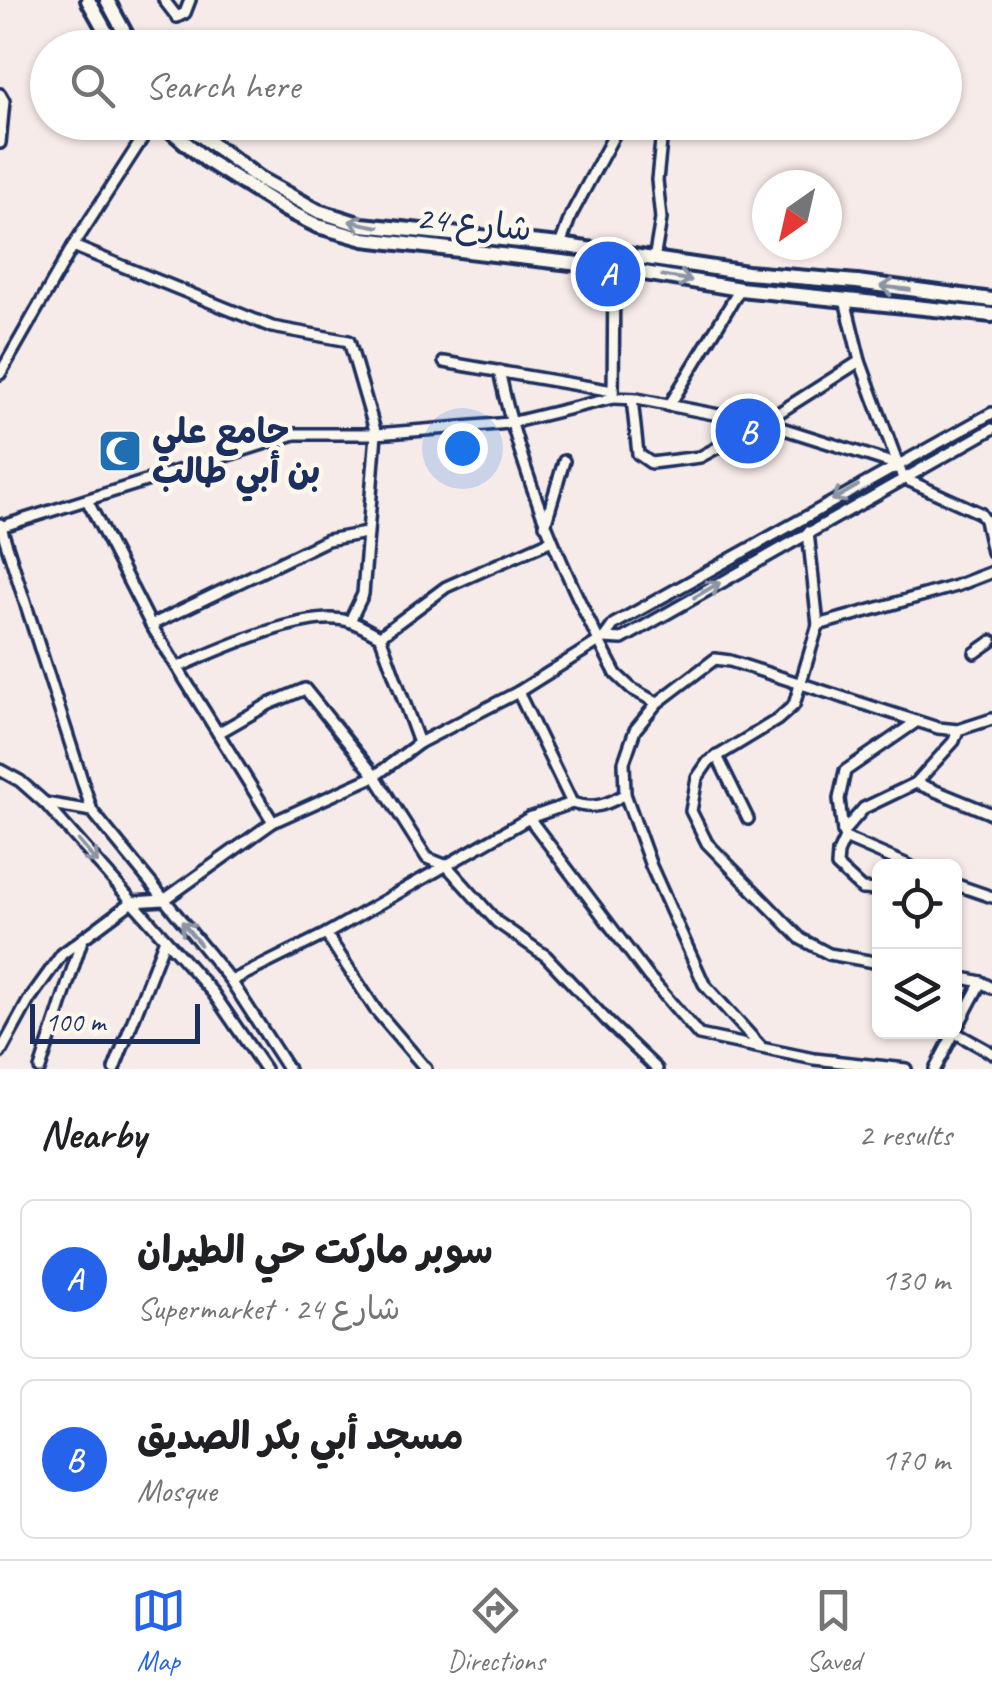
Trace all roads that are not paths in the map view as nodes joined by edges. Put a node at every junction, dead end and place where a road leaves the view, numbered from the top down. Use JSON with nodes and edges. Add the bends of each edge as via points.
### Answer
{"nodes":[{"id":1,"x":88,"y":0,"type":"edge"},
{"id":2,"x":107,"y":0,"type":"edge"},
{"id":3,"x":164,"y":0,"type":"edge"},
{"id":4,"x":190,"y":0,"type":"edge"},
{"id":5,"x":105,"y":30,"type":"edge"},
{"id":6,"x":123,"y":30,"type":"edge"},
{"id":7,"x":0,"y":94,"type":"edge"},
{"id":8,"x":145,"y":140,"type":"edge"},
{"id":9,"x":180,"y":140,"type":"edge"},
{"id":10,"x":206,"y":140,"type":"edge"},
{"id":11,"x":611,"y":140,"type":"edge"},
{"id":12,"x":660,"y":140,"type":"edge"},
{"id":13,"x":0,"y":143,"type":"edge"},
{"id":14,"x":560,"y":245,"type":"junction"},
{"id":15,"x":74,"y":246,"type":"junction"},
{"id":16,"x":654,"y":260,"type":"junction"},
{"id":17,"x":614,"y":268,"type":"junction"},
{"id":18,"x":740,"y":289,"type":"junction"},
{"id":19,"x":845,"y":300,"type":"junction"},
{"id":20,"x":992,"y":300,"type":"edge"},
{"id":21,"x":992,"y":316,"type":"edge"},
{"id":22,"x":860,"y":361,"type":"junction"},
{"id":23,"x":444,"y":362,"type":"dead end"},
{"id":24,"x":499,"y":371,"type":"junction"},
{"id":25,"x":0,"y":374,"type":"edge"},
{"id":26,"x":613,"y":395,"type":"junction"},
{"id":27,"x":632,"y":399,"type":"junction"},
{"id":28,"x":670,"y":406,"type":"junction"},
{"id":29,"x":992,"y":413,"type":"edge"},
{"id":30,"x":510,"y":423,"type":"junction"},
{"id":31,"x":761,"y":424,"type":"junction"},
{"id":32,"x":992,"y":429,"type":"edge"},
{"id":33,"x":376,"y":434,"type":"junction"},
{"id":34,"x":564,"y":461,"type":"dead end"},
{"id":35,"x":895,"y":464,"type":"junction"},
{"id":36,"x":903,"y":478,"type":"junction"},
{"id":37,"x":88,"y":500,"type":"junction"},
{"id":38,"x":0,"y":526,"type":"edge"},
{"id":39,"x":545,"y":526,"type":"junction"},
{"id":40,"x":366,"y":532,"type":"junction"},
{"id":41,"x":808,"y":532,"type":"junction"},
{"id":42,"x":550,"y":541,"type":"junction"},
{"id":43,"x":992,"y":552,"type":"edge"},
{"id":44,"x":992,"y":572,"type":"edge"},
{"id":45,"x":350,"y":621,"type":"junction"},
{"id":46,"x":151,"y":625,"type":"junction"},
{"id":47,"x":818,"y":625,"type":"junction"},
{"id":48,"x":380,"y":636,"type":"junction"},
{"id":49,"x":601,"y":639,"type":"junction"},
{"id":50,"x":992,"y":641,"type":"edge"},
{"id":51,"x":975,"y":653,"type":"dead end"},
{"id":52,"x":178,"y":668,"type":"junction"},
{"id":53,"x":802,"y":686,"type":"junction"},
{"id":54,"x":518,"y":692,"type":"junction"},
{"id":55,"x":657,"y":703,"type":"junction"},
{"id":56,"x":992,"y":719,"type":"edge"},
{"id":57,"x":916,"y":722,"type":"junction"},
{"id":58,"x":958,"y":730,"type":"junction"},
{"id":59,"x":218,"y":734,"type":"junction"},
{"id":60,"x":419,"y":744,"type":"junction"},
{"id":61,"x":718,"y":756,"type":"junction"},
{"id":62,"x":0,"y":770,"type":"edge"},
{"id":63,"x":375,"y":776,"type":"junction"},
{"id":64,"x":916,"y":782,"type":"junction"},
{"id":65,"x":626,"y":794,"type":"junction"},
{"id":66,"x":45,"y":802,"type":"junction"},
{"id":67,"x":572,"y":802,"type":"junction"},
{"id":68,"x":92,"y":811,"type":"junction"},
{"id":69,"x":992,"y":814,"type":"edge"},
{"id":70,"x":529,"y":818,"type":"junction"},
{"id":71,"x":748,"y":818,"type":"dead end"},
{"id":72,"x":273,"y":822,"type":"junction"},
{"id":73,"x":844,"y":835,"type":"junction"},
{"id":74,"x":895,"y":859,"type":"edge"},
{"id":75,"x":446,"y":866,"type":"junction"},
{"id":76,"x":962,"y":887,"type":"edge"},
{"id":77,"x":872,"y":890,"type":"edge"},
{"id":78,"x":992,"y":897,"type":"edge"},
{"id":79,"x":164,"y":900,"type":"junction"},
{"id":80,"x":132,"y":902,"type":"junction"},
{"id":81,"x":326,"y":934,"type":"junction"},
{"id":82,"x":82,"y":937,"type":"junction"},
{"id":83,"x":165,"y":939,"type":"junction"},
{"id":84,"x":872,"y":962,"type":"edge"},
{"id":85,"x":962,"y":978,"type":"edge"},
{"id":86,"x":231,"y":981,"type":"junction"},
{"id":87,"x":981,"y":982,"type":"junction"},
{"id":88,"x":992,"y":988,"type":"edge"},
{"id":89,"x":962,"y":1017,"type":"edge"},
{"id":90,"x":962,"y":1036,"type":"edge"},
{"id":91,"x":950,"y":1039,"type":"edge"},
{"id":92,"x":760,"y":1046,"type":"junction"},
{"id":93,"x":0,"y":1053,"type":"edge"},
{"id":94,"x":992,"y":1053,"type":"edge"},
{"id":95,"x":813,"y":1064,"type":"edge"},
{"id":96,"x":40,"y":1069,"type":"edge"},
{"id":97,"x":114,"y":1069,"type":"edge"},
{"id":98,"x":265,"y":1069,"type":"edge"},
{"id":99,"x":288,"y":1069,"type":"edge"},
{"id":100,"x":426,"y":1069,"type":"edge"},
{"id":101,"x":657,"y":1069,"type":"edge"},
{"id":102,"x":906,"y":1069,"type":"edge"},
{"id":103,"x":935,"y":1069,"type":"edge"}],
"edges":[{"from":1,"to":5,"type":"street"},
{"from":2,"to":6,"type":"street"},
{"from":3,"to":4,"type":"street","via":[[178,18]]},
{"from":7,"to":13,"type":"street"},
{"from":8,"to":15,"type":"street"},
{"from":9,"to":17,"type":"street","name":"شارع 24","via":[[254,191],[341,234]]},
{"from":14,"to":10,"type":"street","name":"شارع 24","one_way":true,"via":[[337,218],[260,180]]},
{"from":11,"to":14,"type":"street"},
{"from":12,"to":16,"type":"street"},
{"from":14,"to":16,"type":"street","name":"شارع 24"},
{"from":15,"to":25,"type":"street"},
{"from":15,"to":33,"type":"street","via":[[272,327],[348,342]]},
{"from":20,"to":16,"type":"street","name":"شارع 24","one_way":true},
{"from":17,"to":18,"type":"street","name":"شارع 24","one_way":true},
{"from":17,"to":26,"type":"street"},
{"from":18,"to":19,"type":"street","name":"شارع 24"},
{"from":18,"to":28,"type":"street"},
{"from":19,"to":21,"type":"street","name":"شارع 24"},
{"from":19,"to":22,"type":"street"},
{"from":22,"to":31,"type":"street"},
{"from":22,"to":35,"type":"street"},
{"from":23,"to":24,"type":"street"},
{"from":24,"to":26,"type":"street"},
{"from":24,"to":30,"type":"street"},
{"from":26,"to":27,"type":"street"},
{"from":26,"to":30,"type":"street"},
{"from":27,"to":28,"type":"street"},
{"from":27,"to":31,"type":"street","via":[[638,454],[650,463],[700,456]]},
{"from":28,"to":31,"type":"street"},
{"from":29,"to":35,"type":"street"},
{"from":30,"to":33,"type":"street"},
{"from":30,"to":39,"type":"street"},
{"from":31,"to":35,"type":"street"},
{"from":32,"to":36,"type":"street"},
{"from":33,"to":37,"type":"street","via":[[295,434]]},
{"from":33,"to":40,"type":"street"},
{"from":34,"to":39,"type":"street"},
{"from":35,"to":36,"type":"street"},
{"from":35,"to":49,"type":"street","one_way":true,"via":[[614,624]]},
{"from":36,"to":41,"type":"street"},
{"from":36,"to":43,"type":"street","via":[[980,513]]},
{"from":37,"to":38,"type":"street"},
{"from":37,"to":46,"type":"street"},
{"from":38,"to":68,"type":"street"},
{"from":39,"to":42,"type":"street"},
{"from":40,"to":45,"type":"street","via":[[363,594]]},
{"from":40,"to":46,"type":"street","via":[[327,540]]},
{"from":41,"to":47,"type":"street"},
{"from":49,"to":41,"type":"street","one_way":true,"via":[[622,639]]},
{"from":42,"to":48,"type":"street","via":[[446,587]]},
{"from":42,"to":49,"type":"street"},
{"from":44,"to":47,"type":"street"},
{"from":45,"to":48,"type":"street"},
{"from":45,"to":52,"type":"street","via":[[321,618],[264,633]]},
{"from":46,"to":52,"type":"street"},
{"from":47,"to":53,"type":"street"},
{"from":48,"to":60,"type":"street"},
{"from":49,"to":54,"type":"street"},
{"from":49,"to":55,"type":"street","via":[[623,682]]},
{"from":50,"to":51,"type":"street"},
{"from":52,"to":59,"type":"street"},
{"from":53,"to":55,"type":"street","via":[[715,659]]},
{"from":53,"to":57,"type":"street"},
{"from":53,"to":61,"type":"street","via":[[788,713]]},
{"from":54,"to":60,"type":"street"},
{"from":54,"to":67,"type":"street"},
{"from":55,"to":65,"type":"street","via":[[635,730],[624,762]]},
{"from":56,"to":58,"type":"street"},
{"from":57,"to":58,"type":"street"},
{"from":57,"to":73,"type":"street","via":[[845,771],[838,798]]},
{"from":58,"to":64,"type":"street"},
{"from":59,"to":63,"type":"street","via":[[306,689]]},
{"from":59,"to":72,"type":"street"},
{"from":60,"to":63,"type":"street"},
{"from":61,"to":71,"type":"street"},
{"from":61,"to":84,"type":"street","via":[[702,769],[692,798],[706,843],[802,938],[829,954]]},
{"from":62,"to":66,"type":"street"},
{"from":63,"to":72,"type":"street"},
{"from":63,"to":75,"type":"street","via":[[427,858]]},
{"from":64,"to":69,"type":"street"},
{"from":64,"to":73,"type":"street","via":[[864,808]]},
{"from":65,"to":67,"type":"street","via":[[601,806]]},
{"from":65,"to":92,"type":"street","via":[[704,984]]},
{"from":66,"to":68,"type":"street"},
{"from":66,"to":80,"type":"street","one_way":true},
{"from":67,"to":70,"type":"street"},
{"from":68,"to":79,"type":"street"},
{"from":70,"to":75,"type":"street"},
{"from":70,"to":92,"type":"street","via":[[699,1035]]},
{"from":72,"to":79,"type":"street"},
{"from":73,"to":74,"type":"street"},
{"from":73,"to":77,"type":"street","via":[[837,866],[862,889]]},
{"from":75,"to":81,"type":"street"},
{"from":75,"to":101,"type":"street","via":[[484,910],[546,956]]},
{"from":76,"to":78,"type":"street"},
{"from":79,"to":80,"type":"street"},
{"from":86,"to":79,"type":"street","one_way":true},
{"from":80,"to":82,"type":"street"},
{"from":80,"to":83,"type":"street"},
{"from":81,"to":86,"type":"street"},
{"from":81,"to":100,"type":"street","via":[[375,1009]]},
{"from":82,"to":93,"type":"street","via":[[29,1000]]},
{"from":82,"to":96,"type":"street"},
{"from":83,"to":97,"type":"street"},
{"from":83,"to":98,"type":"street","via":[[213,993]]},
{"from":85,"to":87,"type":"street"},
{"from":86,"to":99,"type":"street"},
{"from":87,"to":88,"type":"street"},
{"from":87,"to":89,"type":"street"},
{"from":90,"to":94,"type":"street"},
{"from":91,"to":103,"type":"street"},
{"from":92,"to":95,"type":"street"},
{"from":95,"to":102,"type":"street"}]}
